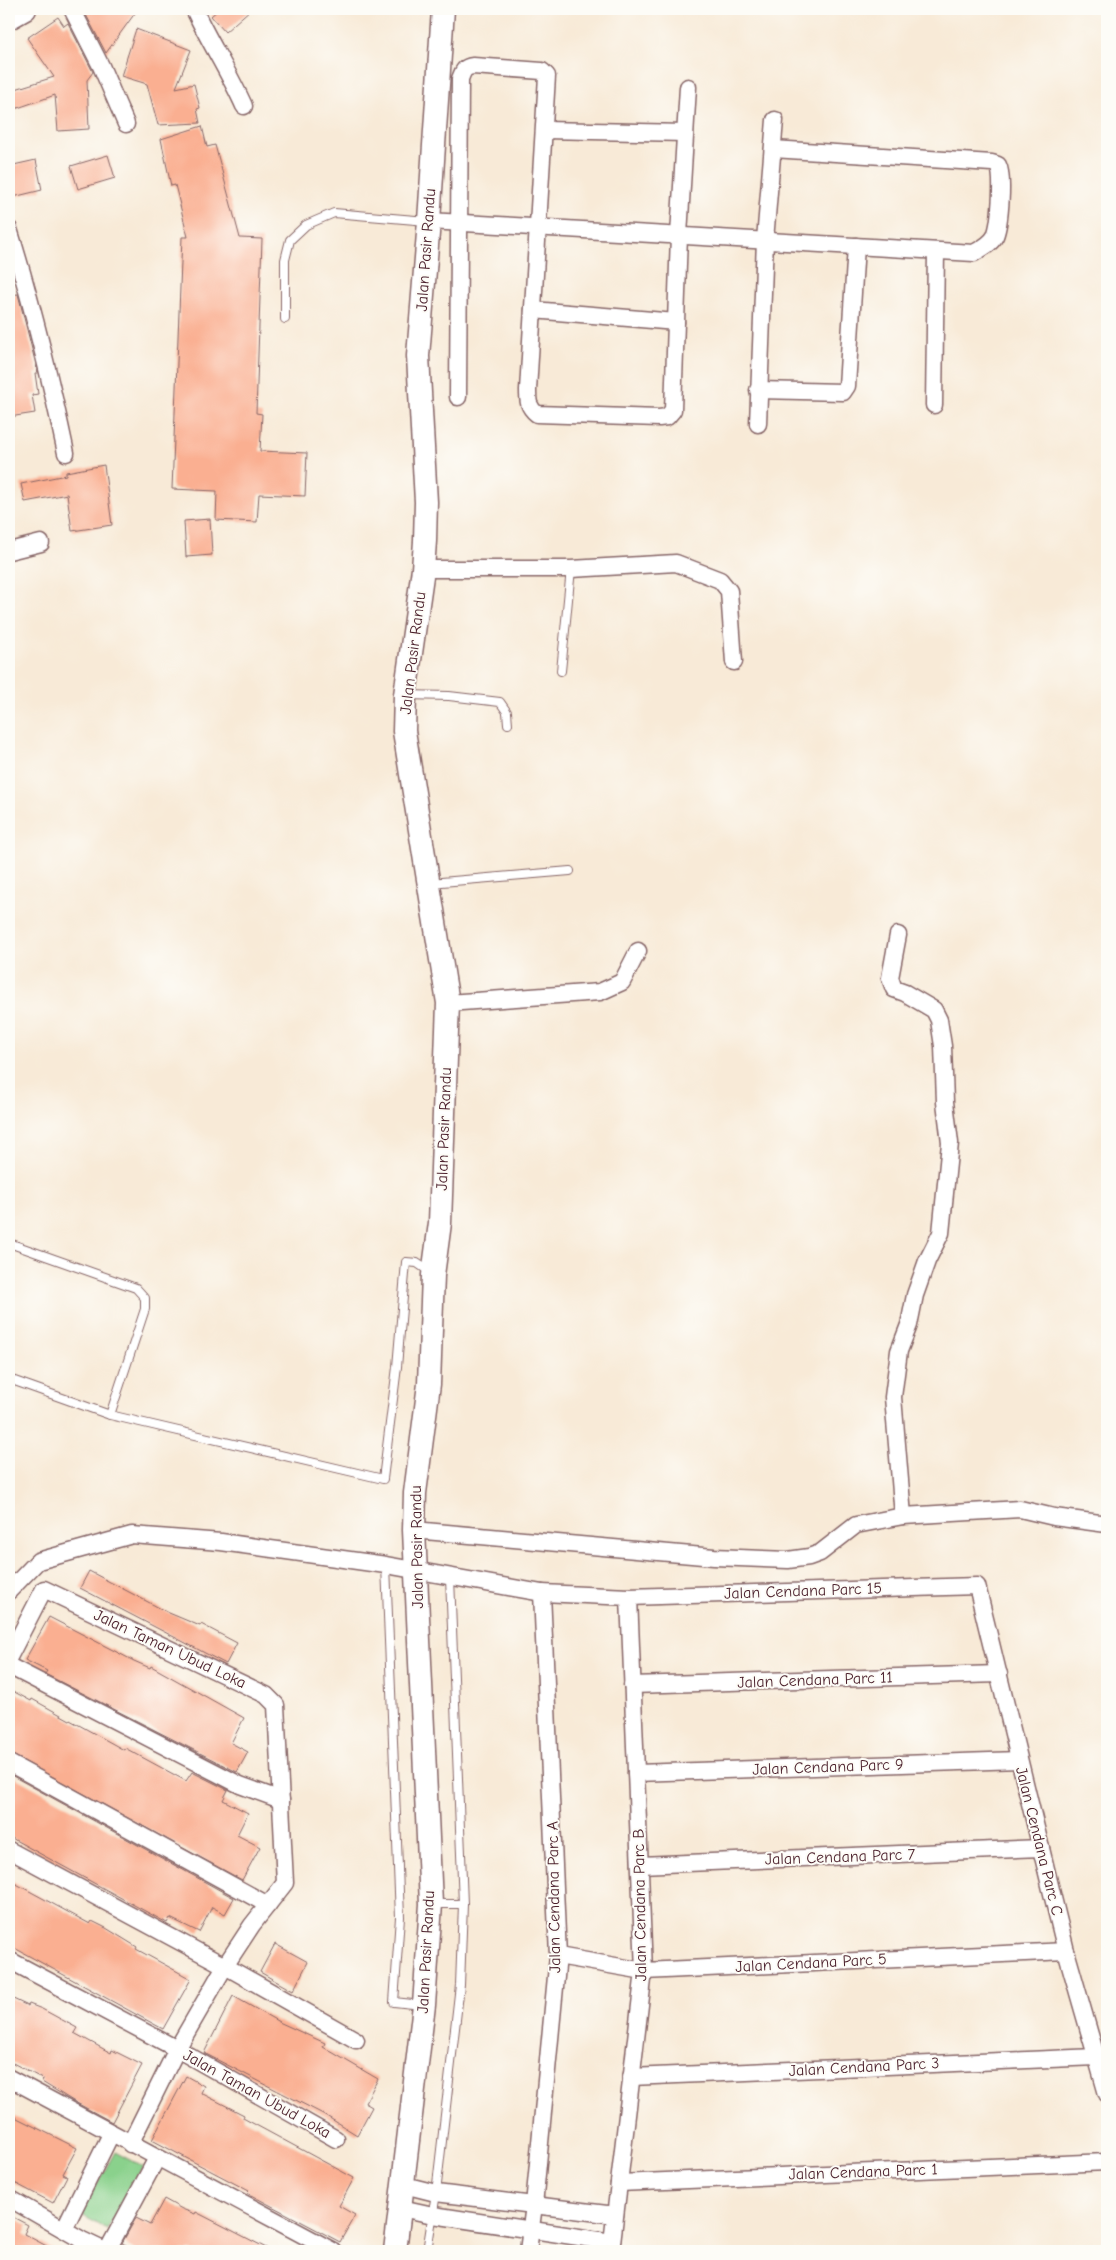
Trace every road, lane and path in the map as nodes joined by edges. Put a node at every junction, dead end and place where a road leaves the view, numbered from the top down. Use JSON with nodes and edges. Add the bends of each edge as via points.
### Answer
{"nodes":[{"id":1,"x":25,"y":9,"type":"edge"},
{"id":2,"x":72,"y":9,"type":"edge"},
{"id":3,"x":194,"y":9,"type":"edge"},
{"id":4,"x":443,"y":9,"type":"edge"},
{"id":5,"x":9,"y":18,"type":"edge"},
{"id":6,"x":688,"y":87,"type":"dead end"},
{"id":7,"x":244,"y":106,"type":"dead end"},
{"id":8,"x":775,"y":120,"type":"dead end"},
{"id":9,"x":126,"y":124,"type":"dead end"},
{"id":10,"x":545,"y":130,"type":"junction"},
{"id":11,"x":685,"y":134,"type":"junction"},
{"id":12,"x":773,"y":149,"type":"junction"},
{"id":13,"x":429,"y":221,"type":"junction"},
{"id":14,"x":461,"y":222,"type":"junction"},
{"id":15,"x":538,"y":228,"type":"junction"},
{"id":16,"x":9,"y":229,"type":"edge"},
{"id":17,"x":679,"y":235,"type":"junction"},
{"id":18,"x":765,"y":240,"type":"junction"},
{"id":19,"x":856,"y":246,"type":"junction"},
{"id":20,"x":936,"y":251,"type":"junction"},
{"id":21,"x":533,"y":310,"type":"junction"},
{"id":22,"x":285,"y":318,"type":"dead end"},
{"id":23,"x":676,"y":322,"type":"junction"},
{"id":24,"x":758,"y":390,"type":"junction"},
{"id":25,"x":458,"y":397,"type":"dead end"},
{"id":26,"x":934,"y":405,"type":"dead end"},
{"id":27,"x":758,"y":424,"type":"dead end"},
{"id":28,"x":66,"y":453,"type":"dead end"},
{"id":29,"x":41,"y":542,"type":"dead end"},
{"id":30,"x":9,"y":551,"type":"edge"},
{"id":31,"x":423,"y":569,"type":"junction"},
{"id":32,"x":571,"y":569,"type":"junction"},
{"id":33,"x":734,"y":662,"type":"dead end"},
{"id":34,"x":561,"y":671,"type":"dead end"},
{"id":35,"x":405,"y":695,"type":"junction"},
{"id":36,"x":508,"y":724,"type":"dead end"},
{"id":37,"x":570,"y":871,"type":"dead end"},
{"id":38,"x":430,"y":884,"type":"junction"},
{"id":39,"x":898,"y":935,"type":"dead end"},
{"id":40,"x":638,"y":951,"type":"dead end"},
{"id":41,"x":448,"y":1002,"type":"junction"},
{"id":42,"x":9,"y":1243,"type":"edge"},
{"id":43,"x":434,"y":1274,"type":"junction"},
{"id":44,"x":9,"y":1379,"type":"edge"},
{"id":45,"x":110,"y":1415,"type":"junction"},
{"id":46,"x":903,"y":1516,"type":"junction"},
{"id":47,"x":1107,"y":1524,"type":"edge"},
{"id":48,"x":414,"y":1530,"type":"junction"},
{"id":49,"x":386,"y":1565,"type":"junction"},
{"id":50,"x":416,"y":1570,"type":"junction"},
{"id":51,"x":450,"y":1578,"type":"junction"},
{"id":52,"x":977,"y":1586,"type":"joint"},
{"id":53,"x":9,"y":1591,"type":"edge"},
{"id":54,"x":542,"y":1593,"type":"junction"},
{"id":55,"x":629,"y":1596,"type":"junction"},
{"id":56,"x":9,"y":1657,"type":"edge"},
{"id":57,"x":9,"y":1666,"type":"edge"},
{"id":58,"x":998,"y":1674,"type":"junction"},
{"id":59,"x":632,"y":1685,"type":"junction"},
{"id":60,"x":1019,"y":1760,"type":"junction"},
{"id":61,"x":9,"y":1763,"type":"edge"},
{"id":62,"x":636,"y":1773,"type":"junction"},
{"id":63,"x":281,"y":1800,"type":"junction"},
{"id":64,"x":1041,"y":1848,"type":"junction"},
{"id":65,"x":9,"y":1850,"type":"edge"},
{"id":66,"x":640,"y":1865,"type":"junction"},
{"id":67,"x":431,"y":1904,"type":"junction"},
{"id":68,"x":463,"y":1904,"type":"junction"},
{"id":69,"x":268,"y":1905,"type":"junction"},
{"id":70,"x":1066,"y":1952,"type":"junction"},
{"id":71,"x":558,"y":1956,"type":"junction"},
{"id":72,"x":9,"y":1960,"type":"edge"},
{"id":73,"x":225,"y":1966,"type":"junction"},
{"id":74,"x":644,"y":1971,"type":"junction"},
{"id":75,"x":424,"y":2005,"type":"junction"},
{"id":76,"x":356,"y":2040,"type":"dead end"},
{"id":77,"x":177,"y":2049,"type":"junction"},
{"id":78,"x":1096,"y":2057,"type":"junction"},
{"id":79,"x":631,"y":2077,"type":"junction"},
{"id":80,"x":9,"y":2078,"type":"edge"},
{"id":81,"x":1107,"y":2094,"type":"edge"},
{"id":82,"x":111,"y":2134,"type":"junction"},
{"id":83,"x":336,"y":2139,"type":"dead end"},
{"id":84,"x":130,"y":2144,"type":"junction"},
{"id":85,"x":157,"y":2158,"type":"junction"},
{"id":86,"x":1107,"y":2162,"type":"edge"},
{"id":87,"x":619,"y":2183,"type":"junction"},
{"id":88,"x":404,"y":2185,"type":"junction"},
{"id":89,"x":436,"y":2193,"type":"junction"},
{"id":90,"x":9,"y":2198,"type":"edge"},
{"id":91,"x":534,"y":2205,"type":"junction"},
{"id":92,"x":401,"y":2208,"type":"junction"},
{"id":93,"x":432,"y":2215,"type":"junction"},
{"id":94,"x":615,"y":2215,"type":"junction"},
{"id":95,"x":64,"y":2230,"type":"junction"},
{"id":96,"x":532,"y":2230,"type":"junction"},
{"id":97,"x":79,"y":2246,"type":"edge"},
{"id":98,"x":611,"y":2246,"type":"edge"},
{"id":99,"x":106,"y":2251,"type":"edge"},
{"id":100,"x":333,"y":2251,"type":"edge"},
{"id":101,"x":395,"y":2251,"type":"edge"},
{"id":102,"x":427,"y":2251,"type":"edge"},
{"id":103,"x":528,"y":2251,"type":"edge"}],
"edges":[{"from":1,"to":5,"type":"main road"},
{"from":2,"to":9,"type":"street"},
{"from":3,"to":7,"type":"street"},
{"from":4,"to":13,"type":"main road","name":"Jalan Pasir Randu"},
{"from":6,"to":11,"type":"street"},
{"from":8,"to":12,"type":"street"},
{"from":10,"to":11,"type":"street"},
{"from":10,"to":14,"type":"street","via":[[546,73],[473,66],[463,71],[460,79]]},
{"from":10,"to":15,"type":"street"},
{"from":11,"to":17,"type":"street"},
{"from":12,"to":18,"type":"street"},
{"from":12,"to":20,"type":"street","via":[[998,165],[1001,191],[995,236],[974,253]]},
{"from":13,"to":14,"type":"street"},
{"from":13,"to":22,"type":"lane","via":[[334,213],[306,225],[290,240],[285,260]]},
{"from":13,"to":31,"type":"main road","name":"Jalan Pasir Randu","via":[[418,356],[426,502]]},
{"from":14,"to":15,"type":"street"},
{"from":14,"to":25,"type":"street"},
{"from":15,"to":17,"type":"street"},
{"from":15,"to":21,"type":"street"},
{"from":16,"to":28,"type":"street","via":[[30,296]]},
{"from":17,"to":18,"type":"street"},
{"from":17,"to":23,"type":"street"},
{"from":18,"to":19,"type":"street"},
{"from":18,"to":24,"type":"street"},
{"from":19,"to":20,"type":"street"},
{"from":19,"to":24,"type":"street","via":[[847,386],[843,392]]},
{"from":20,"to":26,"type":"street"},
{"from":21,"to":23,"type":"street"},
{"from":21,"to":23,"type":"street","via":[[528,403],[530,410],[537,414],[668,417],[672,410]]},
{"from":24,"to":27,"type":"street"},
{"from":29,"to":30,"type":"street"},
{"from":31,"to":32,"type":"street"},
{"from":31,"to":35,"type":"main road","name":"Jalan Pasir Randu"},
{"from":32,"to":33,"type":"street","via":[[676,564],[720,580],[729,591]]},
{"from":32,"to":34,"type":"lane"},
{"from":35,"to":36,"type":"lane","via":[[500,702]]},
{"from":35,"to":38,"type":"main road","name":"Jalan Pasir Randu","via":[[404,731]]},
{"from":37,"to":38,"type":"lane"},
{"from":38,"to":41,"type":"main road","name":"Jalan Pasir Randu"},
{"from":39,"to":46,"type":"street","via":[[890,978],[894,989],[934,1010],[939,1020],[950,1144],[941,1233],[915,1295],[899,1351],[893,1397]]},
{"from":40,"to":41,"type":"street","via":[[622,982],[600,992]]},
{"from":41,"to":43,"type":"main road","name":"Jalan Pasir Randu","via":[[440,1223]]},
{"from":42,"to":45,"type":"lane","via":[[136,1288],[145,1298],[145,1309]]},
{"from":43,"to":45,"type":"lane","via":[[417,1263],[406,1262],[383,1479]]},
{"from":43,"to":48,"type":"main road","name":"Jalan Pasir Randu","via":[[428,1384],[415,1493]]},
{"from":44,"to":45,"type":"lane"},
{"from":46,"to":47,"type":"street","via":[[1020,1509]]},
{"from":46,"to":48,"type":"street","via":[[856,1525],[820,1553],[809,1558],[788,1560],[714,1557]]},
{"from":48,"to":50,"type":"main road","name":"Jalan Pasir Randu"},
{"from":49,"to":50,"type":"street","name":"Jalan Cendana Parc 15"},
{"from":49,"to":53,"type":"street","name":"Jalan Cendana Parc 15","via":[[221,1542],[132,1535],[38,1561]]},
{"from":49,"to":75,"type":"lane","via":[[400,1917],[394,2002]]},
{"from":50,"to":51,"type":"street","name":"Jalan Cendana Parc 15"},
{"from":50,"to":67,"type":"main road","name":"Jalan Pasir Randu"},
{"from":51,"to":54,"type":"street","name":"Jalan Cendana Parc 15"},
{"from":51,"to":68,"type":"lane"},
{"from":52,"to":55,"type":"street","name":"Jalan Cendana Parc 15"},
{"from":52,"to":58,"type":"street","name":"Jalan Cendana Parc C"},
{"from":54,"to":55,"type":"street","name":"Jalan Cendana Parc 15"},
{"from":54,"to":71,"type":"street","name":"Jalan Cendana Parc A"},
{"from":55,"to":59,"type":"street","name":"Jalan Cendana Parc B"},
{"from":56,"to":63,"type":"street","name":"Jalan Taman Ubud Loka","via":[[44,1589],[266,1695],[276,1706]]},
{"from":57,"to":63,"type":"street","via":[[240,1785]]},
{"from":58,"to":59,"type":"street","name":"Jalan Cendana Parc 11"},
{"from":58,"to":60,"type":"street","name":"Jalan Cendana Parc C"},
{"from":59,"to":62,"type":"street","name":"Jalan Cendana Parc B"},
{"from":60,"to":62,"type":"street","name":"Jalan Cendana Parc 9"},
{"from":60,"to":64,"type":"street","name":"Jalan Cendana Parc C"},
{"from":61,"to":69,"type":"street"},
{"from":62,"to":66,"type":"street","name":"Jalan Cendana Parc B"},
{"from":63,"to":69,"type":"street","name":"Jalan Taman Ubud Loka","via":[[285,1882]]},
{"from":64,"to":66,"type":"street","name":"Jalan Cendana Parc 7"},
{"from":64,"to":70,"type":"street","name":"Jalan Cendana Parc C"},
{"from":65,"to":73,"type":"street"},
{"from":66,"to":74,"type":"street","name":"Jalan Cendana Parc B"},
{"from":67,"to":68,"type":"lane"},
{"from":67,"to":75,"type":"main road","name":"Jalan Pasir Randu"},
{"from":68,"to":89,"type":"lane","via":[[460,1985]]},
{"from":69,"to":73,"type":"street","name":"Jalan Taman Ubud Loka"},
{"from":70,"to":74,"type":"street","name":"Jalan Cendana Parc 5"},
{"from":70,"to":78,"type":"street","name":"Jalan Cendana Parc C"},
{"from":71,"to":74,"type":"street","name":"Jalan Cendana Parc 5"},
{"from":71,"to":91,"type":"street","name":"Jalan Cendana Parc A"},
{"from":72,"to":77,"type":"street","name":"Jalan Taman Ubud Loka"},
{"from":73,"to":76,"type":"street"},
{"from":73,"to":77,"type":"street","name":"Jalan Taman Ubud Loka"},
{"from":74,"to":79,"type":"street","name":"Jalan Cendana Parc B"},
{"from":75,"to":88,"type":"main road","name":"Jalan Pasir Randu"},
{"from":77,"to":83,"type":"street","name":"Jalan Taman Ubud Loka"},
{"from":77,"to":84,"type":"street","name":"Jalan Taman Ubud Loka"},
{"from":78,"to":79,"type":"street","name":"Jalan Cendana Parc 3"},
{"from":78,"to":81,"type":"street","name":"Jalan Cendana Parc C"},
{"from":79,"to":87,"type":"street","name":"Jalan Cendana Parc B"},
{"from":80,"to":82,"type":"street"},
{"from":82,"to":84,"type":"street"},
{"from":82,"to":95,"type":"street"},
{"from":84,"to":85,"type":"street"},
{"from":85,"to":99,"type":"street"},
{"from":85,"to":100,"type":"street"},
{"from":86,"to":87,"type":"street","name":"Jalan Cendana Parc 1"},
{"from":87,"to":94,"type":"street","name":"Jalan Cendana Parc B"},
{"from":88,"to":89,"type":"street"},
{"from":88,"to":92,"type":"main road","name":"Jalan Pasir Randu"},
{"from":89,"to":91,"type":"street"},
{"from":89,"to":93,"type":"lane"},
{"from":90,"to":95,"type":"street"},
{"from":91,"to":94,"type":"street"},
{"from":91,"to":96,"type":"street","name":"Jalan Cendana Parc A"},
{"from":92,"to":93,"type":"street"},
{"from":92,"to":101,"type":"main road","name":"Jalan Pasir Randu"},
{"from":93,"to":96,"type":"street"},
{"from":93,"to":102,"type":"lane"},
{"from":94,"to":98,"type":"street","name":"Jalan Cendana Parc B"},
{"from":95,"to":97,"type":"street"},
{"from":96,"to":98,"type":"street"},
{"from":96,"to":103,"type":"street","name":"Jalan Cendana Parc A"},
{"from":97,"to":99,"type":"street"}]}
